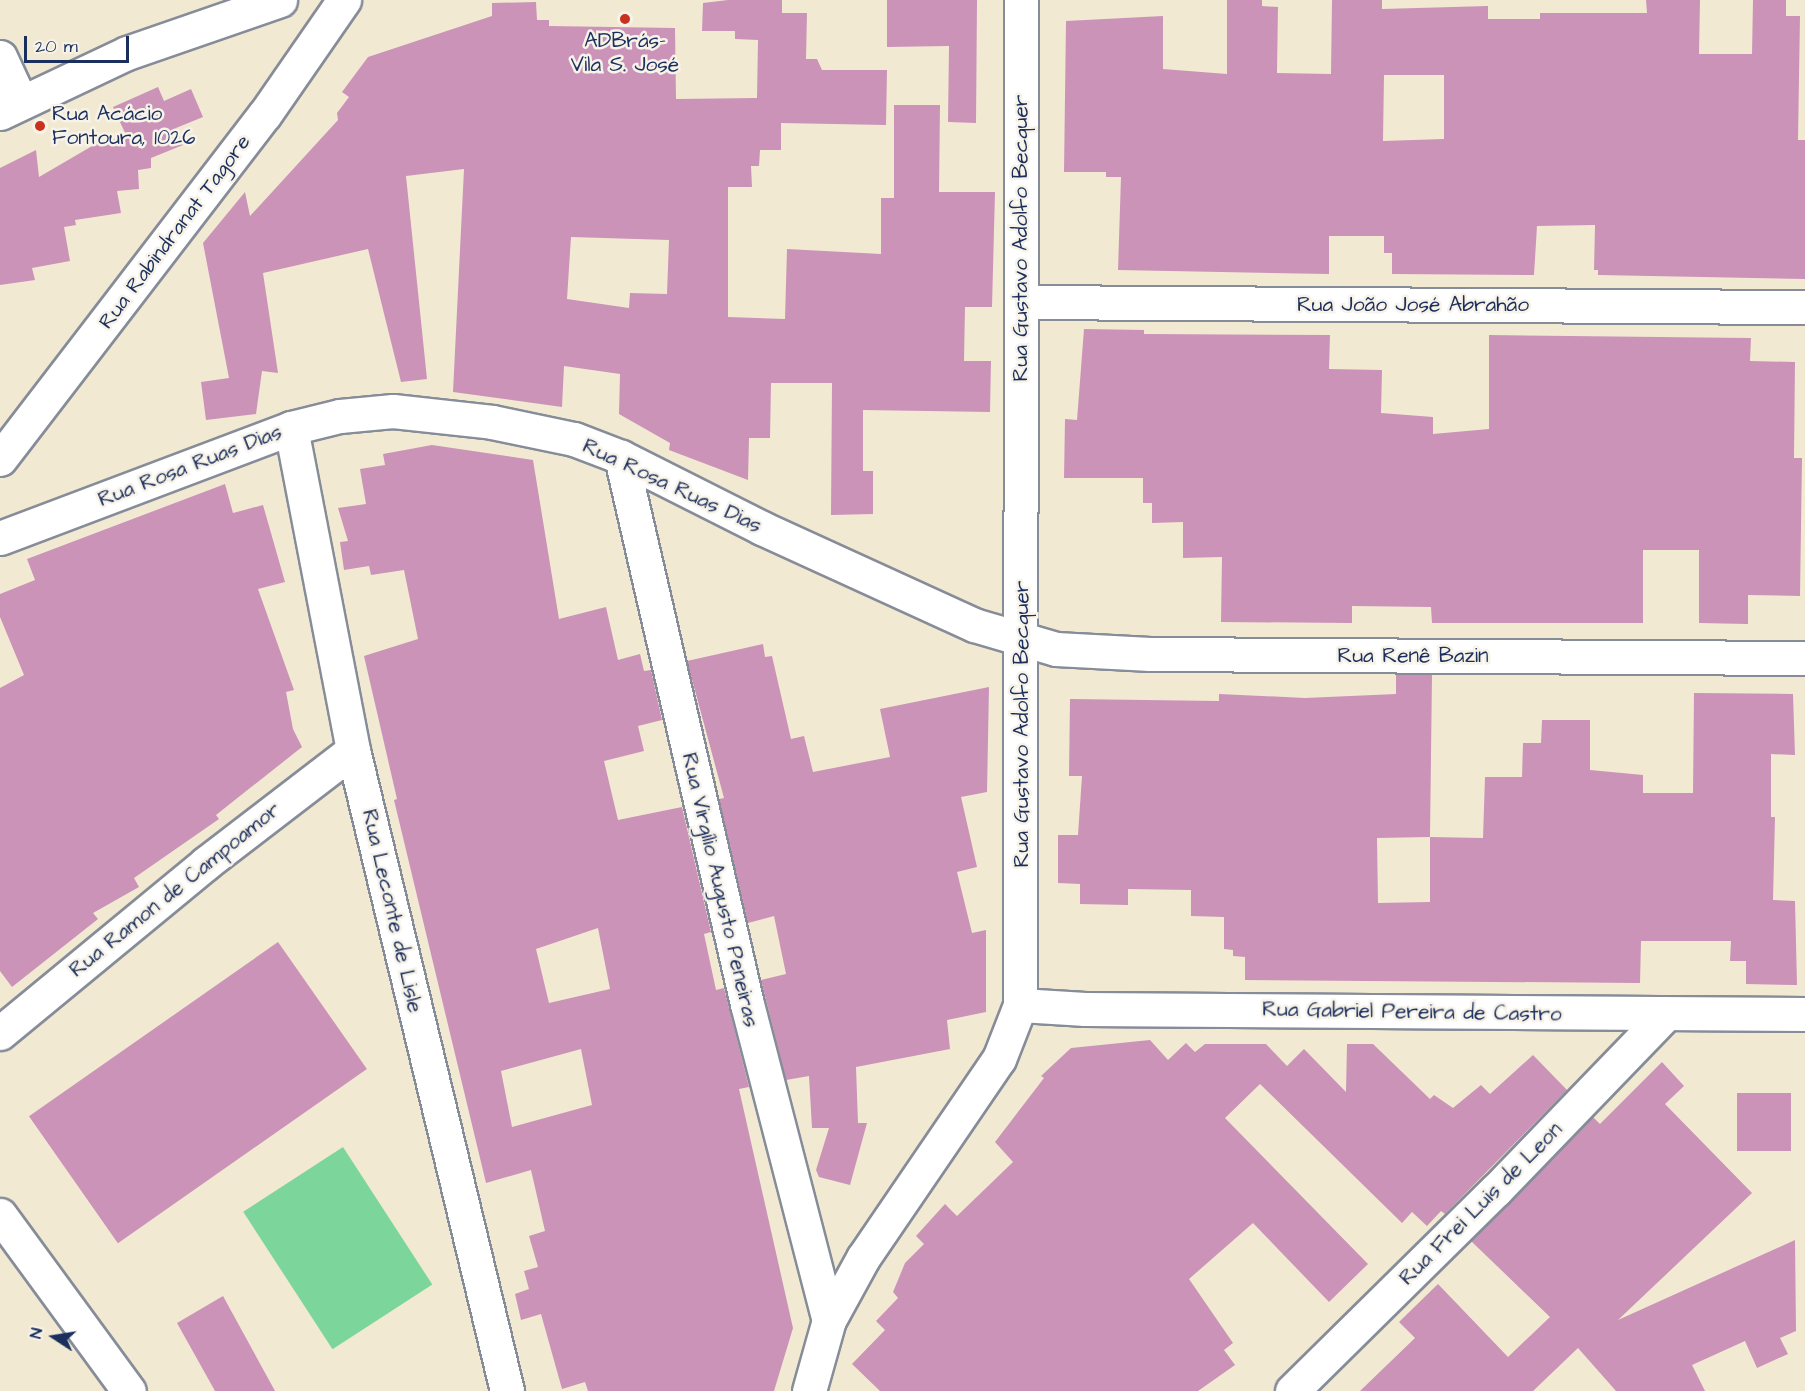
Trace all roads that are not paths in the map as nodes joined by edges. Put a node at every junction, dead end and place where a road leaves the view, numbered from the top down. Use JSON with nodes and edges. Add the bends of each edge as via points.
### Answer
{"nodes":[{"id":1,"x":280,"y":0,"type":"edge"},
{"id":2,"x":344,"y":0,"type":"edge"},
{"id":3,"x":1021,"y":0,"type":"edge"},
{"id":4,"x":0,"y":57,"type":"edge"},
{"id":5,"x":10,"y":107,"type":"edge"},
{"id":6,"x":1021,"y":302,"type":"junction"},
{"id":7,"x":1805,"y":307,"type":"edge"},
{"id":8,"x":291,"y":428,"type":"junction"},
{"id":9,"x":621,"y":457,"type":"junction"},
{"id":10,"x":0,"y":459,"type":"edge"},
{"id":11,"x":0,"y":538,"type":"edge"},
{"id":12,"x":1022,"y":642,"type":"junction"},
{"id":13,"x":1805,"y":658,"type":"edge"},
{"id":14,"x":353,"y":750,"type":"junction"},
{"id":15,"x":1020,"y":1005,"type":"junction"},
{"id":16,"x":1666,"y":1014,"type":"junction"},
{"id":17,"x":1805,"y":1014,"type":"edge"},
{"id":18,"x":0,"y":1033,"type":"edge"},
{"id":19,"x":0,"y":1215,"type":"edge"},
{"id":20,"x":829,"y":1320,"type":"junction"},
{"id":21,"x":129,"y":1391,"type":"edge"},
{"id":22,"x":507,"y":1391,"type":"edge"},
{"id":23,"x":809,"y":1391,"type":"edge"},
{"id":24,"x":1292,"y":1391,"type":"edge"}],
"edges":[{"from":1,"to":5,"type":"street","via":[[127,53]]},
{"from":2,"to":10,"type":"street","name":"Rua Rabindranat Tagore","via":[[265,114]]},
{"from":3,"to":6,"type":"street","name":"Rua Gustavo Adolfo Becquer"},
{"from":4,"to":5,"type":"street"},
{"from":6,"to":7,"type":"street","name":"Rua João José Abrahão"},
{"from":6,"to":12,"type":"street","name":"Rua Gustavo Adolfo Becquer"},
{"from":8,"to":9,"type":"street","name":"Rua Rosa Ruas Dias","via":[[340,416],[393,411],[540,430]]},
{"from":8,"to":11,"type":"street","name":"Rua Rosa Ruas Dias"},
{"from":8,"to":14,"type":"street","name":"Rua Leconte de Lisle"},
{"from":9,"to":12,"type":"street","name":"Rua Rosa Ruas Dias","via":[[890,588]]},
{"from":9,"to":20,"type":"street","name":"Rua Virgílio Augusto Peneiras","via":[[747,1004]]},
{"from":12,"to":13,"type":"street","name":"Rua Renê Bazin","via":[[1077,652],[1150,654]]},
{"from":12,"to":15,"type":"street","name":"Rua Gustavo Adolfo Becquer"},
{"from":14,"to":18,"type":"street","name":"Rua Ramon de Campoamor","via":[[232,842]]},
{"from":14,"to":22,"type":"street","name":"Rua Leconte de Lisle"},
{"from":15,"to":16,"type":"street","name":"Rua Gabriel Pereira de Castro","via":[[1085,1010]]},
{"from":15,"to":20,"type":"street","name":"Rua Gustavo Adolfo Becquer","via":[[999,1059],[888,1216]]},
{"from":16,"to":17,"type":"street","name":"Rua Gabriel Pereira de Castro"},
{"from":16,"to":24,"type":"street","name":"Rua Frei Luis de Leon","via":[[1496,1191]]},
{"from":19,"to":21,"type":"street"},
{"from":20,"to":23,"type":"street","name":"Rua Gustavo Adolfo Becquer"}]}
